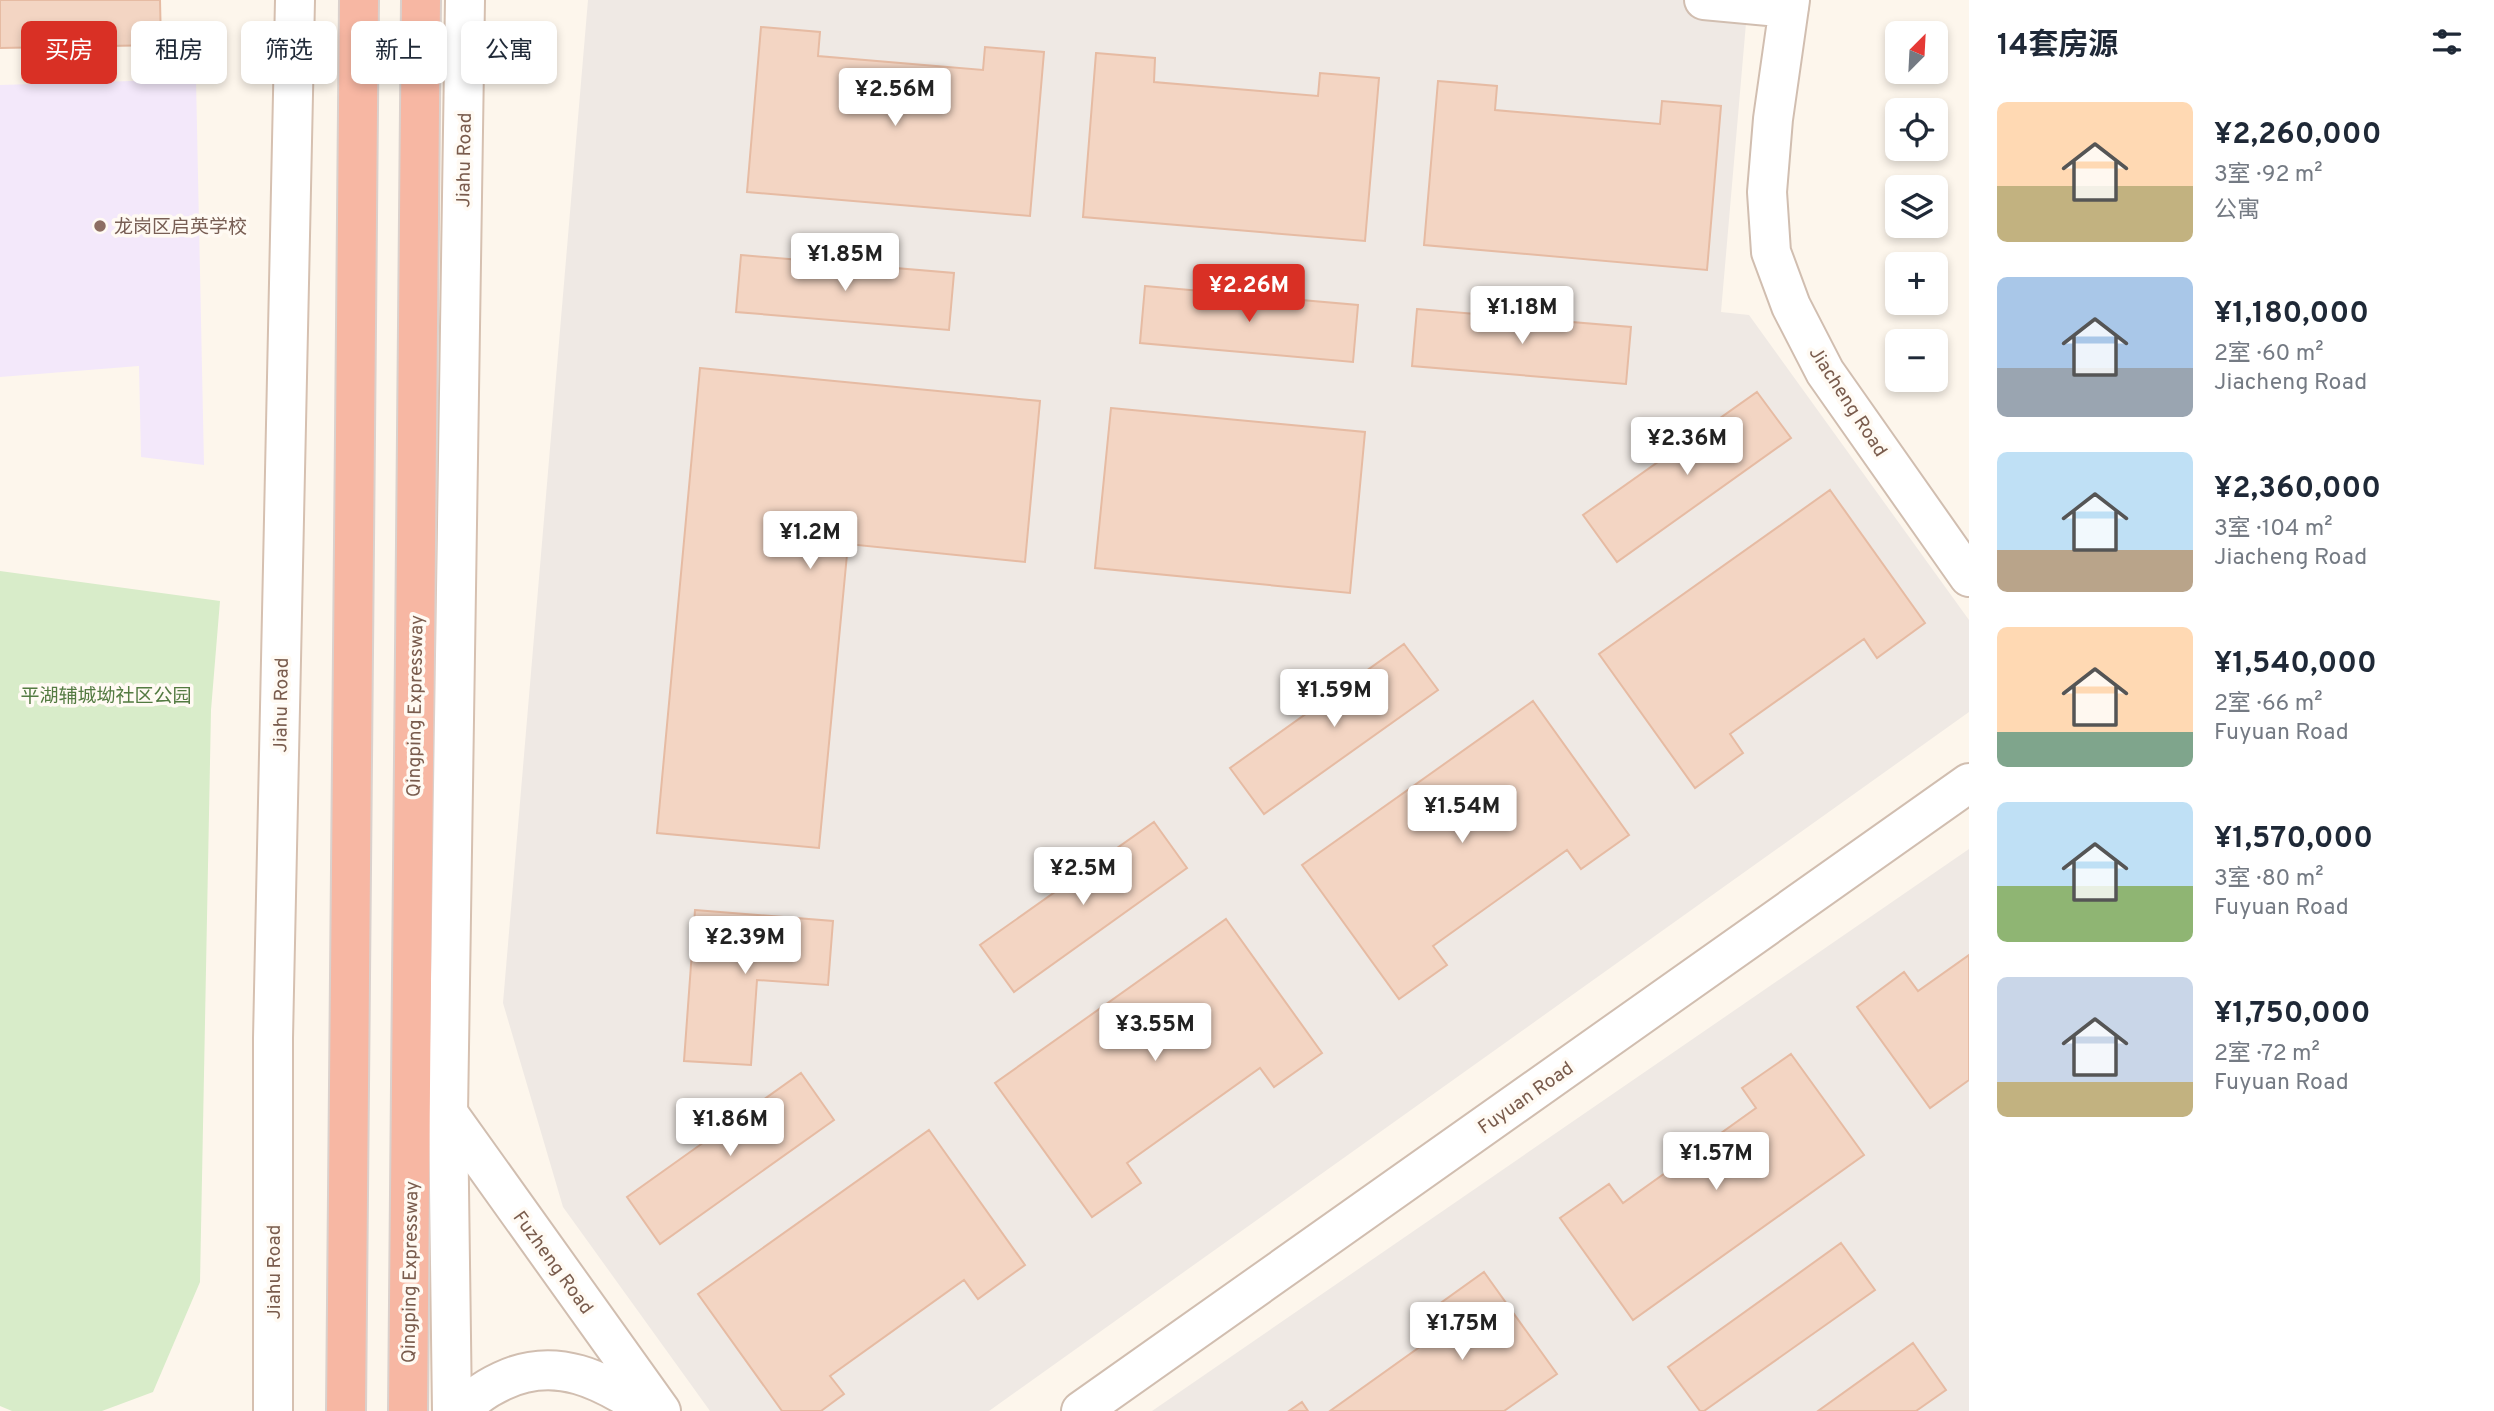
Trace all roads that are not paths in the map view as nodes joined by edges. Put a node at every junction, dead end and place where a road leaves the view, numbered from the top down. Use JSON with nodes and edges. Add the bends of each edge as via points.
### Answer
{"nodes":[{"id":1,"x":295,"y":0,"type":"edge"},
{"id":2,"x":359,"y":0,"type":"edge"},
{"id":3,"x":421,"y":0,"type":"edge"},
{"id":4,"x":465,"y":0,"type":"edge"},
{"id":5,"x":1704,"y":0,"type":"edge"},
{"id":6,"x":1790,"y":4,"type":"edge"},
{"id":7,"x":1969,"y":577,"type":"edge"},
{"id":8,"x":1969,"y":783,"type":"edge"},
{"id":9,"x":447,"y":1113,"type":"junction"},
{"id":10,"x":271,"y":1407,"type":"edge"},
{"id":11,"x":346,"y":1411,"type":"edge"},
{"id":12,"x":408,"y":1411,"type":"edge"},
{"id":13,"x":452,"y":1411,"type":"edge"},
{"id":14,"x":463,"y":1411,"type":"edge"},
{"id":15,"x":649,"y":1411,"type":"edge"},
{"id":16,"x":661,"y":1411,"type":"edge"},
{"id":17,"x":1081,"y":1411,"type":"edge"}],
"edges":[{"from":1,"to":10,"type":"main road","name":"Jiahu Road","via":[[273,1038]]},
{"from":2,"to":11,"type":"highway"},
{"from":3,"to":12,"type":"highway","name":"Qingping Expressway"},
{"from":4,"to":9,"type":"main road","name":"Jiahu Road"},
{"from":5,"to":6,"type":"main road"},
{"from":6,"to":7,"type":"main road","name":"Jiacheng Road","via":[[1767,192],[1771,252],[1791,306],[1825,372]]},
{"from":8,"to":17,"type":"main road","name":"Fuyuan Road"},
{"from":9,"to":13,"type":"main road","name":"Jiahu Road"},
{"from":9,"to":16,"type":"main road","name":"Fuzheng Road"},
{"from":14,"to":15,"type":"main road","via":[[490,1387],[543,1368],[582,1374]]}]}
